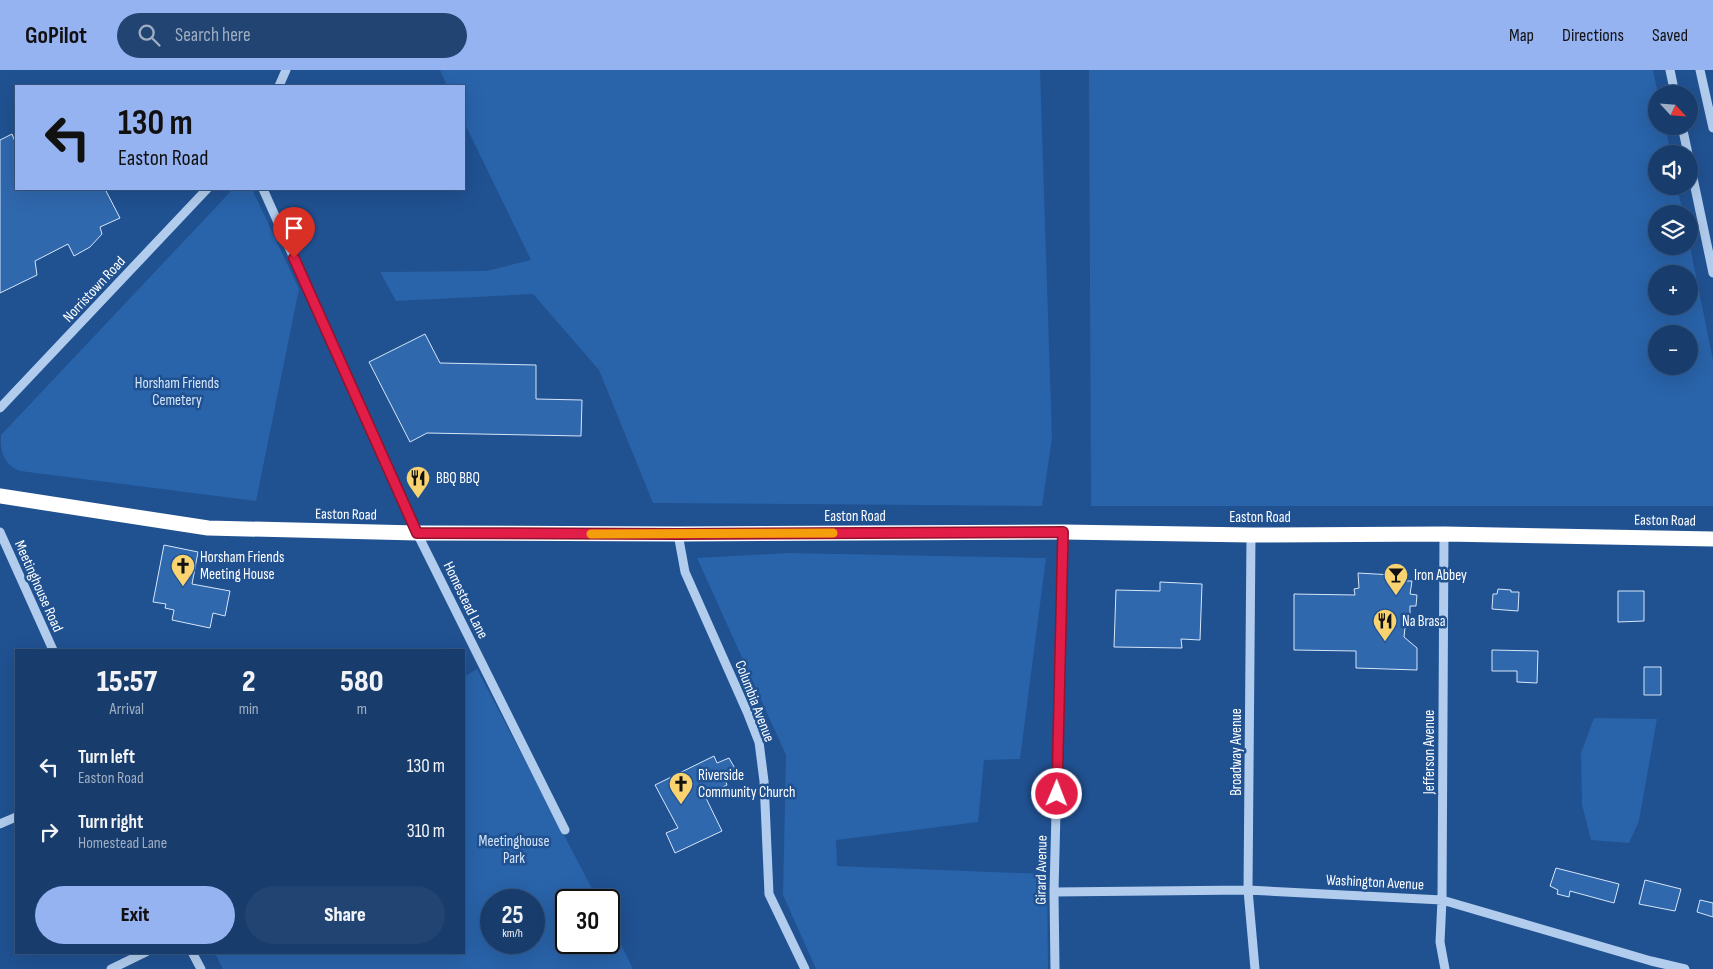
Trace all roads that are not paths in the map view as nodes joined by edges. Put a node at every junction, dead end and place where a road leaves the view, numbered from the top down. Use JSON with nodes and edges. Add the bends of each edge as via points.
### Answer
{"nodes":[{"id":1,"x":286,"y":70,"type":"edge"},
{"id":2,"x":1670,"y":70,"type":"edge"},
{"id":3,"x":1700,"y":70,"type":"edge"},
{"id":4,"x":279,"y":85,"type":"edge"},
{"id":5,"x":1673,"y":85,"type":"edge"},
{"id":6,"x":1713,"y":128,"type":"edge"},
{"id":7,"x":206,"y":190,"type":"edge"},
{"id":8,"x":263,"y":190,"type":"edge"},
{"id":9,"x":1697,"y":195,"type":"edge"},
{"id":10,"x":1713,"y":273,"type":"edge"},
{"id":11,"x":0,"y":408,"type":"edge"},
{"id":12,"x":0,"y":496,"type":"edge"},
{"id":13,"x":0,"y":532,"type":"edge"},
{"id":14,"x":1063,"y":532,"type":"junction"},
{"id":15,"x":417,"y":533,"type":"junction"},
{"id":16,"x":678,"y":534,"type":"junction"},
{"id":17,"x":1444,"y":534,"type":"junction"},
{"id":18,"x":1251,"y":535,"type":"junction"},
{"id":19,"x":1713,"y":538,"type":"edge"},
{"id":20,"x":52,"y":649,"type":"edge"},
{"id":21,"x":15,"y":816,"type":"edge"},
{"id":22,"x":0,"y":824,"type":"edge"},
{"id":23,"x":566,"y":830,"type":"dead end"},
{"id":24,"x":1248,"y":890,"type":"junction"},
{"id":25,"x":1054,"y":892,"type":"junction"},
{"id":26,"x":1442,"y":900,"type":"junction"},
{"id":27,"x":142,"y":954,"type":"edge"},
{"id":28,"x":193,"y":954,"type":"edge"},
{"id":29,"x":1653,"y":965,"type":"edge"},
{"id":30,"x":111,"y":969,"type":"edge"},
{"id":31,"x":201,"y":969,"type":"edge"},
{"id":32,"x":805,"y":969,"type":"edge"},
{"id":33,"x":1055,"y":969,"type":"edge"},
{"id":34,"x":1254,"y":969,"type":"edge"},
{"id":35,"x":1445,"y":969,"type":"edge"},
{"id":36,"x":1685,"y":969,"type":"edge"}],
"edges":[{"from":1,"to":4,"type":"street"},
{"from":2,"to":5,"type":"street"},
{"from":3,"to":6,"type":"street"},
{"from":7,"to":11,"type":"street","name":"Norristown Road"},
{"from":8,"to":15,"type":"street","name":"Homestead Lane"},
{"from":9,"to":10,"type":"street"},
{"from":12,"to":15,"type":"highway","name":"Easton Road","via":[[208,528]]},
{"from":13,"to":20,"type":"street","name":"Meetinghouse Road"},
{"from":14,"to":16,"type":"highway","name":"Easton Road"},
{"from":14,"to":18,"type":"highway","name":"Easton Road"},
{"from":14,"to":25,"type":"street","name":"Girard Avenue"},
{"from":15,"to":16,"type":"highway","name":"Easton Road"},
{"from":15,"to":23,"type":"street","name":"Homestead Lane"},
{"from":16,"to":32,"type":"street","name":"Columbia Avenue","via":[[685,572],[759,742],[769,894]]},
{"from":17,"to":18,"type":"highway","name":"Easton Road"},
{"from":17,"to":19,"type":"highway","name":"Easton Road"},
{"from":17,"to":26,"type":"street","name":"Jefferson Avenue"},
{"from":18,"to":24,"type":"street","name":"Broadway Avenue"},
{"from":21,"to":22,"type":"street"},
{"from":24,"to":25,"type":"street","name":"Washington Avenue"},
{"from":24,"to":26,"type":"street","name":"Washington Avenue"},
{"from":24,"to":34,"type":"street","name":"Broadway Avenue"},
{"from":25,"to":33,"type":"street","name":"Girard Avenue"},
{"from":26,"to":29,"type":"street","name":"Washington Avenue"},
{"from":26,"to":35,"type":"street","name":"Jefferson Avenue","via":[[1440,942]]},
{"from":27,"to":30,"type":"street"},
{"from":28,"to":31,"type":"street"},
{"from":29,"to":36,"type":"street","name":"Washington Avenue"}]}
